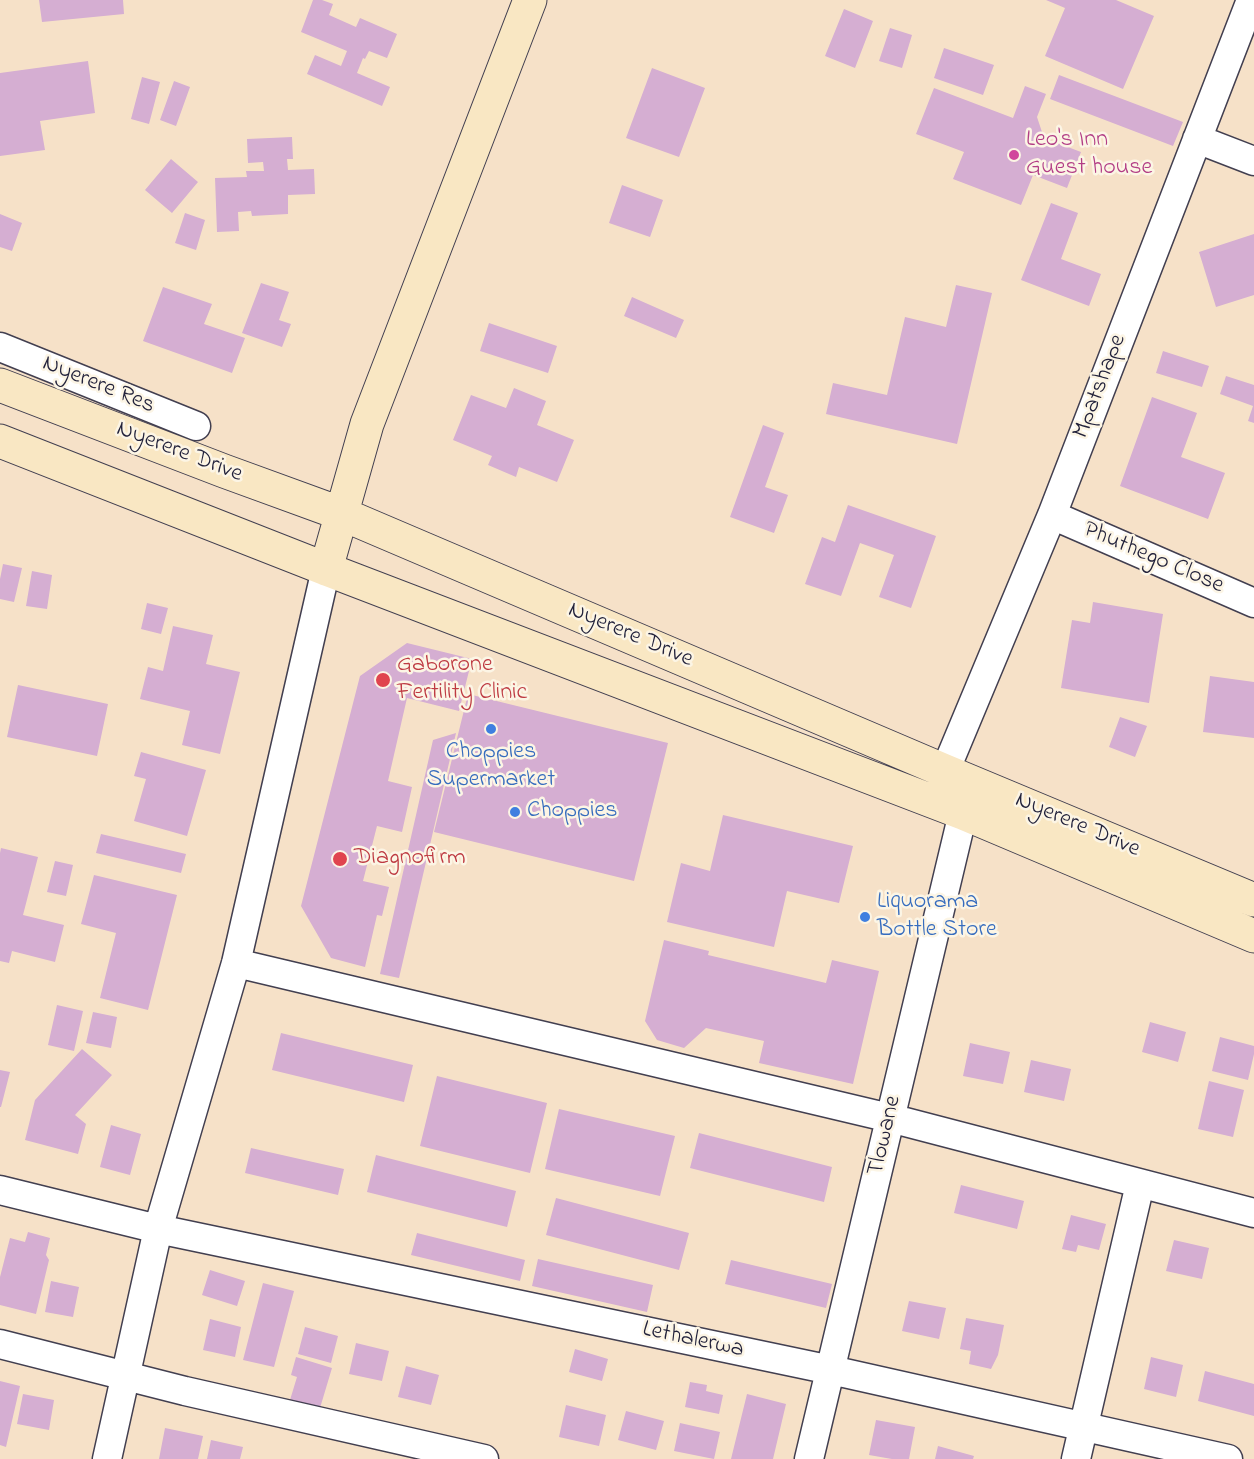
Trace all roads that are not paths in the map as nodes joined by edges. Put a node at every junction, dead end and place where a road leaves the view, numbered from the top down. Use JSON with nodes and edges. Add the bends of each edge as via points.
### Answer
{"nodes":[{"id":1,"x":530,"y":0,"type":"edge"},
{"id":2,"x":1251,"y":0,"type":"edge"},
{"id":3,"x":1197,"y":139,"type":"junction"},
{"id":4,"x":1254,"y":161,"type":"edge"},
{"id":5,"x":0,"y":347,"type":"edge"},
{"id":6,"x":0,"y":385,"type":"edge"},
{"id":7,"x":196,"y":426,"type":"dead end"},
{"id":8,"x":0,"y":441,"type":"edge"},
{"id":9,"x":342,"y":514,"type":"junction"},
{"id":10,"x":1052,"y":516,"type":"junction"},
{"id":11,"x":326,"y":569,"type":"junction"},
{"id":12,"x":1254,"y":603,"type":"edge"},
{"id":13,"x":945,"y":771,"type":"junction"},
{"id":14,"x":963,"y":813,"type":"junction"},
{"id":15,"x":1254,"y":900,"type":"edge"},
{"id":16,"x":1254,"y":936,"type":"edge"},
{"id":17,"x":236,"y":963,"type":"junction"},
{"id":18,"x":890,"y":1118,"type":"junction"},
{"id":19,"x":1140,"y":1184,"type":"junction"},
{"id":20,"x":0,"y":1190,"type":"edge"},
{"id":21,"x":1254,"y":1213,"type":"edge"},
{"id":22,"x":158,"y":1229,"type":"junction"},
{"id":23,"x":0,"y":1344,"type":"edge"},
{"id":24,"x":831,"y":1370,"type":"junction"},
{"id":25,"x":125,"y":1377,"type":"junction"},
{"id":26,"x":1084,"y":1426,"type":"junction"},
{"id":27,"x":107,"y":1459,"type":"edge"},
{"id":28,"x":484,"y":1459,"type":"edge"},
{"id":29,"x":809,"y":1459,"type":"edge"},
{"id":30,"x":1076,"y":1459,"type":"edge"},
{"id":31,"x":1228,"y":1459,"type":"edge"}],
"edges":[{"from":1,"to":9,"type":"main road","via":[[367,424]]},
{"from":2,"to":3,"type":"street","name":"Mpatshape"},
{"from":3,"to":4,"type":"street"},
{"from":3,"to":10,"type":"street","name":"Mpatshape"},
{"from":5,"to":7,"type":"street","name":"Nyerere Res"},
{"from":6,"to":9,"type":"main road","name":"Nyerere Drive"},
{"from":8,"to":11,"type":"main road","name":"Nyerere Drive"},
{"from":9,"to":11,"type":"main road"},
{"from":9,"to":13,"type":"main road","name":"Nyerere Drive"},
{"from":10,"to":12,"type":"street","name":"Phuthego Close"},
{"from":10,"to":13,"type":"street","name":"Mpatshape"},
{"from":11,"to":14,"type":"main road","name":"Nyerere Drive"},
{"from":11,"to":17,"type":"street"},
{"from":13,"to":15,"type":"main road","name":"Nyerere Drive"},
{"from":14,"to":16,"type":"main road","name":"Nyerere Drive"},
{"from":14,"to":18,"type":"street","name":"Tlowane"},
{"from":17,"to":18,"type":"street"},
{"from":17,"to":22,"type":"street"},
{"from":18,"to":19,"type":"street"},
{"from":18,"to":24,"type":"street","name":"Tlowane"},
{"from":19,"to":21,"type":"street"},
{"from":19,"to":26,"type":"street"},
{"from":20,"to":22,"type":"street","name":"Lethalerwa"},
{"from":22,"to":24,"type":"street","name":"Lethalerwa"},
{"from":22,"to":25,"type":"street"},
{"from":23,"to":25,"type":"street"},
{"from":24,"to":26,"type":"street","name":"Lethalerwa"},
{"from":24,"to":29,"type":"street","name":"Tlowane"},
{"from":25,"to":27,"type":"street"},
{"from":25,"to":28,"type":"street"},
{"from":26,"to":30,"type":"street"},
{"from":26,"to":31,"type":"street","name":"Lethalerwa"}]}
